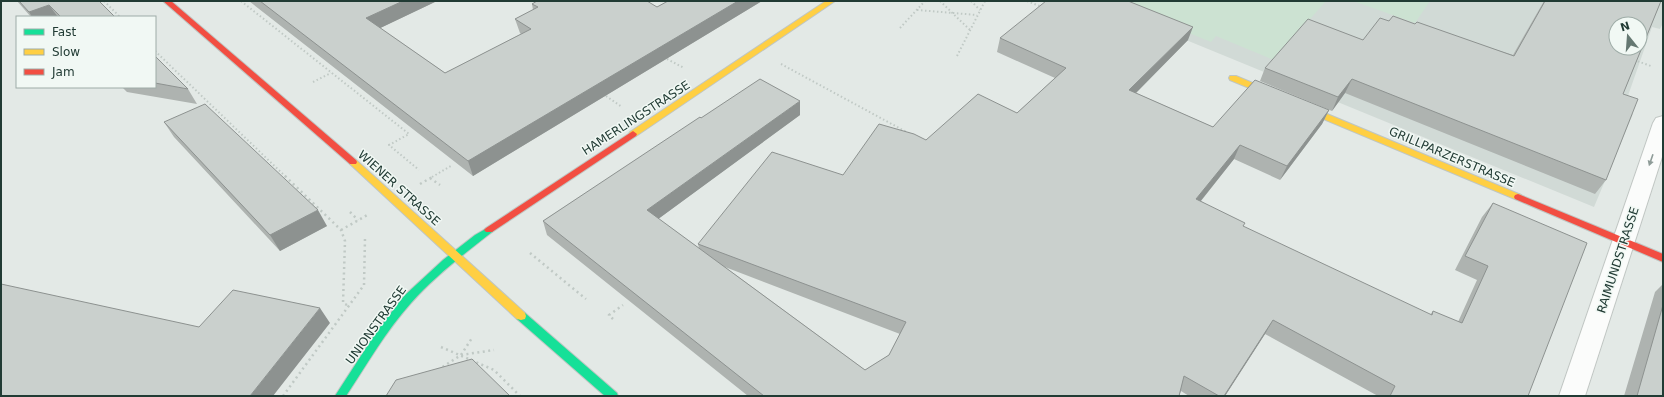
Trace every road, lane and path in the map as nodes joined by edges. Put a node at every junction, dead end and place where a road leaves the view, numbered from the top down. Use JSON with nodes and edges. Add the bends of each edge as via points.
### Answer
{"nodes":[{"id":1,"x":104,"y":1,"type":"edge"},
{"id":2,"x":167,"y":1,"type":"edge"},
{"id":3,"x":241,"y":1,"type":"edge"},
{"id":4,"x":831,"y":1,"type":"edge"},
{"id":5,"x":925,"y":1,"type":"edge"},
{"id":6,"x":940,"y":1,"type":"edge"},
{"id":7,"x":971,"y":1,"type":"edge"},
{"id":8,"x":985,"y":1,"type":"edge"},
{"id":9,"x":1027,"y":1,"type":"edge"},
{"id":10,"x":1047,"y":9,"type":"edge"},
{"id":11,"x":917,"y":10,"type":"junction"},
{"id":12,"x":980,"y":10,"type":"junction"},
{"id":13,"x":953,"y":13,"type":"junction"},
{"id":14,"x":119,"y":16,"type":"edge"},
{"id":15,"x":977,"y":16,"type":"junction"},
{"id":16,"x":900,"y":28,"type":"dead end"},
{"id":17,"x":970,"y":30,"type":"junction"},
{"id":18,"x":156,"y":52,"type":"edge"},
{"id":19,"x":957,"y":56,"type":"dead end"},
{"id":20,"x":667,"y":59,"type":"edge"},
{"id":21,"x":1632,"y":59,"type":"edge"},
{"id":22,"x":779,"y":63,"type":"dead end"},
{"id":23,"x":1651,"y":66,"type":"dead end"},
{"id":24,"x":684,"y":68,"type":"dead end"},
{"id":25,"x":331,"y":73,"type":"junction"},
{"id":26,"x":1233,"y":78,"type":"dead end"},
{"id":27,"x":313,"y":82,"type":"dead end"},
{"id":28,"x":606,"y":96,"type":"edge"},
{"id":29,"x":622,"y":106,"type":"dead end"},
{"id":30,"x":1663,"y":123,"type":"edge"},
{"id":31,"x":913,"y":135,"type":"edge"},
{"id":32,"x":419,"y":170,"type":"dead end"},
{"id":33,"x":430,"y":178,"type":"dead end"},
{"id":34,"x":440,"y":185,"type":"dead end"},
{"id":35,"x":350,"y":212,"type":"dead end"},
{"id":36,"x":358,"y":220,"type":"dead end"},
{"id":37,"x":365,"y":238,"type":"dead end"},
{"id":38,"x":1624,"y":241,"type":"junction"},
{"id":39,"x":530,"y":253,"type":"dead end"},
{"id":40,"x":455,"y":256,"type":"junction"},
{"id":41,"x":1663,"y":258,"type":"edge"},
{"id":42,"x":586,"y":299,"type":"dead end"},
{"id":43,"x":623,"y":305,"type":"dead end"},
{"id":44,"x":349,"y":306,"type":"junction"},
{"id":45,"x":613,"y":319,"type":"dead end"},
{"id":46,"x":472,"y":338,"type":"dead end"},
{"id":47,"x":441,"y":347,"type":"dead end"},
{"id":48,"x":494,"y":350,"type":"dead end"},
{"id":49,"x":460,"y":355,"type":"junction"},
{"id":50,"x":436,"y":371,"type":"edge"},
{"id":51,"x":283,"y":396,"type":"edge"},
{"id":52,"x":340,"y":396,"type":"edge"},
{"id":53,"x":520,"y":396,"type":"edge"},
{"id":54,"x":613,"y":396,"type":"edge"},
{"id":55,"x":1572,"y":396,"type":"edge"}],
"edges":[{"from":1,"to":14,"type":"path"},
{"from":2,"to":40,"type":"main road","name":"WIENER STRASSE","via":[[395,199]]},
{"from":3,"to":25,"type":"path"},
{"from":4,"to":40,"type":"main road","name":"HAMERLINGSTRASSE","via":[[736,67],[512,214]]},
{"from":5,"to":11,"type":"path"},
{"from":6,"to":13,"type":"path"},
{"from":7,"to":12,"type":"path"},
{"from":8,"to":12,"type":"path"},
{"from":9,"to":10,"type":"path"},
{"from":11,"to":13,"type":"path"},
{"from":11,"to":16,"type":"path"},
{"from":12,"to":15,"type":"path"},
{"from":13,"to":15,"type":"path"},
{"from":13,"to":17,"type":"path"},
{"from":15,"to":17,"type":"path"},
{"from":17,"to":19,"type":"path"},
{"from":18,"to":44,"type":"path","via":[[341,230],[345,241],[343,303]]},
{"from":20,"to":24,"type":"path"},
{"from":21,"to":23,"type":"path"},
{"from":22,"to":31,"type":"path"},
{"from":25,"to":27,"type":"path"},
{"from":25,"to":32,"type":"path","via":[[409,134],[388,145]]},
{"from":26,"to":38,"type":"main road","name":"GRILLPARZERSTRASSE"},
{"from":28,"to":29,"type":"path"},
{"from":30,"to":38,"type":"street","name":"RAIMUNDSTRASSE","one_way":true},
{"from":33,"to":34,"type":"path"},
{"from":35,"to":36,"type":"path"},
{"from":37,"to":44,"type":"path","via":[[364,286]]},
{"from":38,"to":41,"type":"main road","name":"GRILLPARZERSTRASSE"},
{"from":38,"to":55,"type":"street","name":"RAIMUNDSTRASSE"},
{"from":39,"to":42,"type":"path"},
{"from":40,"to":52,"type":"main road","name":"UNIONSTRASSE","via":[[413,294],[389,324]]},
{"from":40,"to":54,"type":"main road","name":"WIENER STRASSE"},
{"from":43,"to":45,"type":"path","via":[[609,315]]},
{"from":44,"to":51,"type":"path"},
{"from":46,"to":49,"type":"path"},
{"from":47,"to":49,"type":"path"},
{"from":48,"to":49,"type":"path"},
{"from":49,"to":50,"type":"path"},
{"from":49,"to":53,"type":"path","via":[[494,370]]}]}
